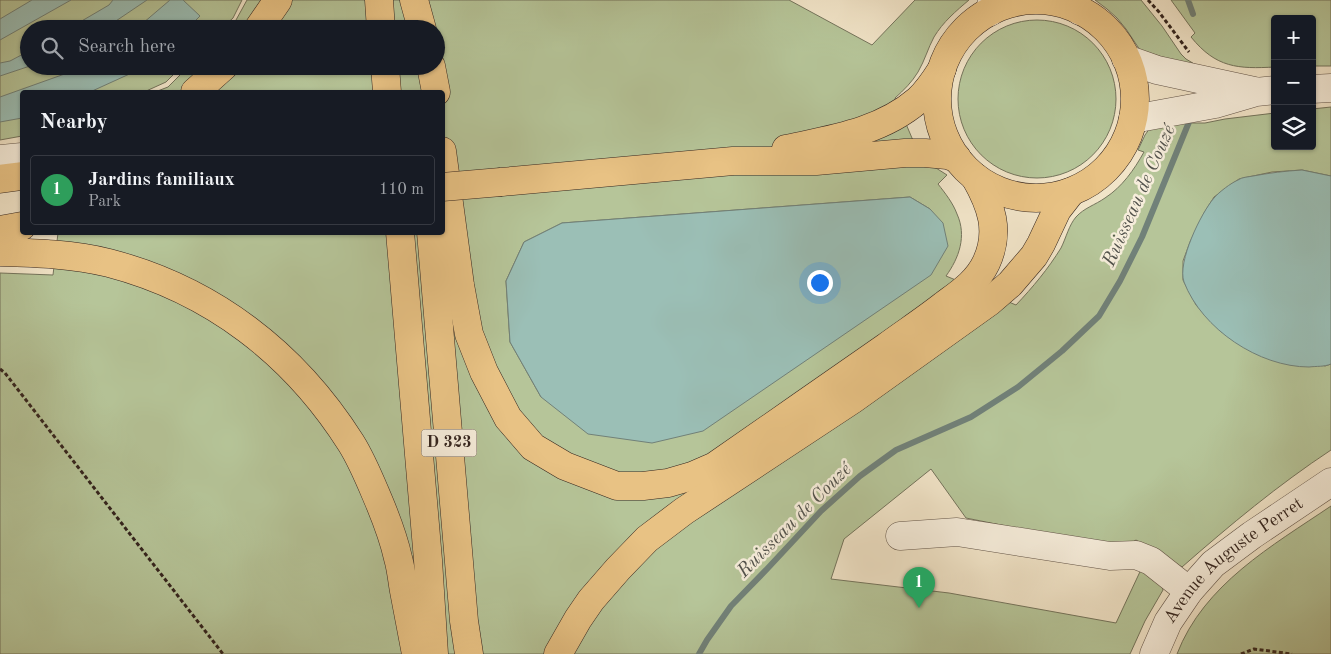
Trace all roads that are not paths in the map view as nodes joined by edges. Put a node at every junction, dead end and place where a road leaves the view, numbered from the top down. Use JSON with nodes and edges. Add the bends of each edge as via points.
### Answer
{"nodes":[{"id":1,"x":278,"y":0,"type":"edge"},
{"id":2,"x":379,"y":0,"type":"edge"},
{"id":3,"x":412,"y":0,"type":"edge"},
{"id":4,"x":1077,"y":5,"type":"edge"},
{"id":5,"x":991,"y":6,"type":"edge"},
{"id":6,"x":264,"y":20,"type":"edge"},
{"id":7,"x":380,"y":20,"type":"edge"},
{"id":8,"x":413,"y":20,"type":"edge"},
{"id":9,"x":419,"y":20,"type":"edge"},
{"id":10,"x":1126,"y":59,"type":"junction"},
{"id":11,"x":943,"y":68,"type":"junction"},
{"id":12,"x":212,"y":75,"type":"edge"},
{"id":13,"x":214,"y":75,"type":"edge"},
{"id":14,"x":386,"y":75,"type":"edge"},
{"id":15,"x":417,"y":75,"type":"edge"},
{"id":16,"x":433,"y":75,"type":"edge"},
{"id":17,"x":1316,"y":88,"type":"edge"},
{"id":18,"x":1331,"y":88,"type":"edge"},
{"id":19,"x":191,"y":90,"type":"edge"},
{"id":20,"x":197,"y":90,"type":"edge"},
{"id":21,"x":387,"y":90,"type":"edge"},
{"id":22,"x":418,"y":90,"type":"edge"},
{"id":23,"x":436,"y":90,"type":"edge"},
{"id":24,"x":1265,"y":91,"type":"edge"},
{"id":25,"x":1133,"y":119,"type":"junction"},
{"id":26,"x":20,"y":157,"type":"edge"},
{"id":27,"x":0,"y":159,"type":"edge"},
{"id":28,"x":733,"y":161,"type":"junction"},
{"id":29,"x":966,"y":167,"type":"junction"},
{"id":30,"x":445,"y":173,"type":"edge"},
{"id":31,"x":20,"y":176,"type":"edge"},
{"id":32,"x":0,"y":179,"type":"edge"},
{"id":33,"x":445,"y":187,"type":"edge"},
{"id":34,"x":1070,"y":192,"type":"junction"},
{"id":35,"x":0,"y":216,"type":"edge"},
{"id":36,"x":20,"y":216,"type":"edge"},
{"id":37,"x":20,"y":226,"type":"edge"},
{"id":38,"x":0,"y":230,"type":"edge"},
{"id":39,"x":400,"y":235,"type":"edge"},
{"id":40,"x":431,"y":235,"type":"edge"},
{"id":41,"x":0,"y":252,"type":"edge"},
{"id":42,"x":1331,"y":482,"type":"edge"},
{"id":43,"x":900,"y":536,"type":"dead end"},
{"id":44,"x":1189,"y":591,"type":"junction"},
{"id":45,"x":416,"y":654,"type":"edge"},
{"id":46,"x":434,"y":654,"type":"edge"},
{"id":47,"x":469,"y":654,"type":"edge"},
{"id":48,"x":558,"y":654,"type":"edge"},
{"id":49,"x":1154,"y":654,"type":"edge"}],
"edges":[{"from":1,"to":6,"type":"main road"},
{"from":2,"to":7,"type":"main road"},
{"from":3,"to":8,"type":"main road"},
{"from":3,"to":9,"type":"main road"},
{"from":4,"to":5,"type":"main road","via":[[1034,1]]},
{"from":4,"to":10,"type":"main road","via":[[1114,38]]},
{"from":5,"to":11,"type":"main road","via":[[954,44]]},
{"from":10,"to":24,"type":"street","via":[[1157,70]]},
{"from":10,"to":25,"type":"main road","via":[[1132,74]]},
{"from":11,"to":28,"type":"main road","via":[[919,99],[879,125]]},
{"from":11,"to":29,"type":"main road","via":[[938,110],[941,127],[947,142]]},
{"from":12,"to":19,"type":"street"},
{"from":13,"to":20,"type":"main road"},
{"from":14,"to":21,"type":"main road"},
{"from":15,"to":22,"type":"main road"},
{"from":16,"to":23,"type":"main road"},
{"from":17,"to":18,"type":"street"},
{"from":24,"to":25,"type":"street"},
{"from":25,"to":34,"type":"main road","via":[[1124,146],[1108,167],[1094,180]]},
{"from":26,"to":27,"type":"street"},
{"from":28,"to":29,"type":"main road","via":[[816,161],[918,153],[947,155]]},
{"from":28,"to":33,"type":"main road","bridge":true},
{"from":29,"to":30,"type":"main road","via":[[988,202],[994,236],[986,263],[971,284],[925,320],[715,466],[668,483],[643,486],[617,486],[565,466],[533,447],[508,418],[469,334]]},
{"from":29,"to":34,"type":"main road","via":[[991,187],[1023,198],[1050,198]]},
{"from":31,"to":32,"type":"main road"},
{"from":34,"to":48,"type":"main road","via":[[1057,210],[1034,256],[1010,284],[852,400],[684,511],[647,540],[591,600]]},
{"from":35,"to":36,"type":"main road"},
{"from":37,"to":38,"type":"main road"},
{"from":39,"to":46,"type":"main road","number":"D 323"},
{"from":40,"to":47,"type":"main road","number":"D 323"},
{"from":41,"to":45,"type":"main road","via":[[57,254],[108,263],[161,280],[203,300],[243,325],[284,359],[329,412],[351,443],[368,477],[398,557]]},
{"from":42,"to":44,"type":"street","name":"Avenue Auguste Perret","via":[[1213,564]]},
{"from":43,"to":44,"type":"street","via":[[956,532],[1110,556],[1136,555],[1151,561]]},
{"from":44,"to":49,"type":"street","name":"Avenue Auguste Perret","via":[[1168,622]]}]}
